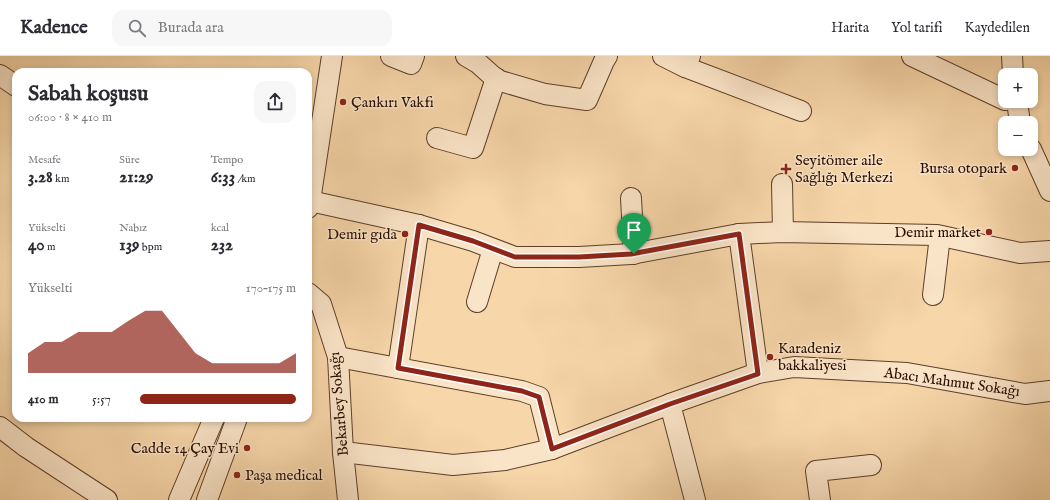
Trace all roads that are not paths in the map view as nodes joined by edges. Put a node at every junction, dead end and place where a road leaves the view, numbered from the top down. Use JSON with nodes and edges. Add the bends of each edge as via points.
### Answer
{"nodes":[{"id":1,"x":332,"y":56,"type":"edge"},
{"id":2,"x":391,"y":56,"type":"edge"},
{"id":3,"x":414,"y":56,"type":"edge"},
{"id":4,"x":663,"y":56,"type":"edge"},
{"id":5,"x":912,"y":56,"type":"edge"},
{"id":6,"x":1012,"y":56,"type":"edge"},
{"id":7,"x":475,"y":58,"type":"edge"},
{"id":8,"x":602,"y":58,"type":"edge"},
{"id":9,"x":688,"y":62,"type":"edge"},
{"id":10,"x":1013,"y":68,"type":"edge"},
{"id":11,"x":0,"y":75,"type":"edge"},
{"id":12,"x":496,"y":78,"type":"junction"},
{"id":13,"x":12,"y":83,"type":"edge"},
{"id":14,"x":998,"y":99,"type":"edge"},
{"id":15,"x":801,"y":111,"type":"dead end"},
{"id":16,"x":437,"y":138,"type":"dead end"},
{"id":17,"x":1034,"y":156,"type":"edge"},
{"id":18,"x":1047,"y":180,"type":"edge"},
{"id":19,"x":782,"y":184,"type":"dead end"},
{"id":20,"x":312,"y":185,"type":"edge"},
{"id":21,"x":631,"y":198,"type":"dead end"},
{"id":22,"x":312,"y":205,"type":"edge"},
{"id":23,"x":419,"y":225,"type":"junction"},
{"id":24,"x":783,"y":232,"type":"junction"},
{"id":25,"x":739,"y":234,"type":"junction"},
{"id":26,"x":940,"y":236,"type":"junction"},
{"id":27,"x":492,"y":249,"type":"junction"},
{"id":28,"x":1050,"y":251,"type":"edge"},
{"id":29,"x":634,"y":254,"type":"junction"},
{"id":30,"x":933,"y":295,"type":"dead end"},
{"id":31,"x":312,"y":296,"type":"edge"},
{"id":32,"x":477,"y":302,"type":"dead end"},
{"id":33,"x":338,"y":357,"type":"junction"},
{"id":34,"x":398,"y":368,"type":"junction"},
{"id":35,"x":758,"y":374,"type":"junction"},
{"id":36,"x":1050,"y":391,"type":"edge"},
{"id":37,"x":670,"y":404,"type":"junction"},
{"id":38,"x":212,"y":422,"type":"edge"},
{"id":39,"x":236,"y":422,"type":"edge"},
{"id":40,"x":0,"y":427,"type":"edge"},
{"id":41,"x":552,"y":449,"type":"junction"},
{"id":42,"x":342,"y":452,"type":"junction"},
{"id":43,"x":871,"y":465,"type":"dead end"},
{"id":44,"x":107,"y":500,"type":"edge"},
{"id":45,"x":179,"y":500,"type":"edge"},
{"id":46,"x":207,"y":500,"type":"edge"},
{"id":47,"x":348,"y":500,"type":"edge"},
{"id":48,"x":695,"y":500,"type":"edge"},
{"id":49,"x":820,"y":500,"type":"edge"}],
"edges":[{"from":1,"to":20,"type":"street"},
{"from":2,"to":3,"type":"street","via":[[412,64]]},
{"from":4,"to":9,"type":"street"},
{"from":5,"to":14,"type":"street"},
{"from":6,"to":10,"type":"street"},
{"from":7,"to":12,"type":"street"},
{"from":8,"to":12,"type":"street","via":[[587,100],[544,94]]},
{"from":9,"to":15,"type":"street"},
{"from":11,"to":13,"type":"street"},
{"from":12,"to":16,"type":"street","via":[[473,148]]},
{"from":17,"to":18,"type":"street"},
{"from":19,"to":24,"type":"street"},
{"from":21,"to":29,"type":"street"},
{"from":22,"to":23,"type":"street"},
{"from":23,"to":27,"type":"street"},
{"from":23,"to":34,"type":"street"},
{"from":24,"to":25,"type":"street"},
{"from":24,"to":26,"type":"street"},
{"from":25,"to":29,"type":"street"},
{"from":25,"to":35,"type":"street"},
{"from":26,"to":28,"type":"street","via":[[1020,253]]},
{"from":26,"to":30,"type":"street"},
{"from":27,"to":29,"type":"street","via":[[515,257]]},
{"from":27,"to":32,"type":"street"},
{"from":31,"to":33,"type":"street","name":"Bekarbey Sokağı","via":[[321,304]]},
{"from":33,"to":34,"type":"street"},
{"from":33,"to":42,"type":"street","name":"Bekarbey Sokağı"},
{"from":34,"to":41,"type":"street","via":[[522,391],[539,397]]},
{"from":35,"to":36,"type":"street","name":"Abacı Mahmut Sokağı","via":[[794,368],[907,373],[1025,394]]},
{"from":35,"to":37,"type":"street","name":"Abacı Mahmut Sokağı"},
{"from":37,"to":41,"type":"street","name":"Abacı Mahmut Sokağı"},
{"from":37,"to":48,"type":"street"},
{"from":38,"to":45,"type":"street"},
{"from":39,"to":46,"type":"street"},
{"from":40,"to":44,"type":"street"},
{"from":41,"to":42,"type":"street","name":"Abacı Mahmut Sokağı","via":[[505,460],[453,465]]},
{"from":42,"to":47,"type":"street","name":"Bekarbey Sokağı"},
{"from":43,"to":49,"type":"street","via":[[816,471]]}]}
